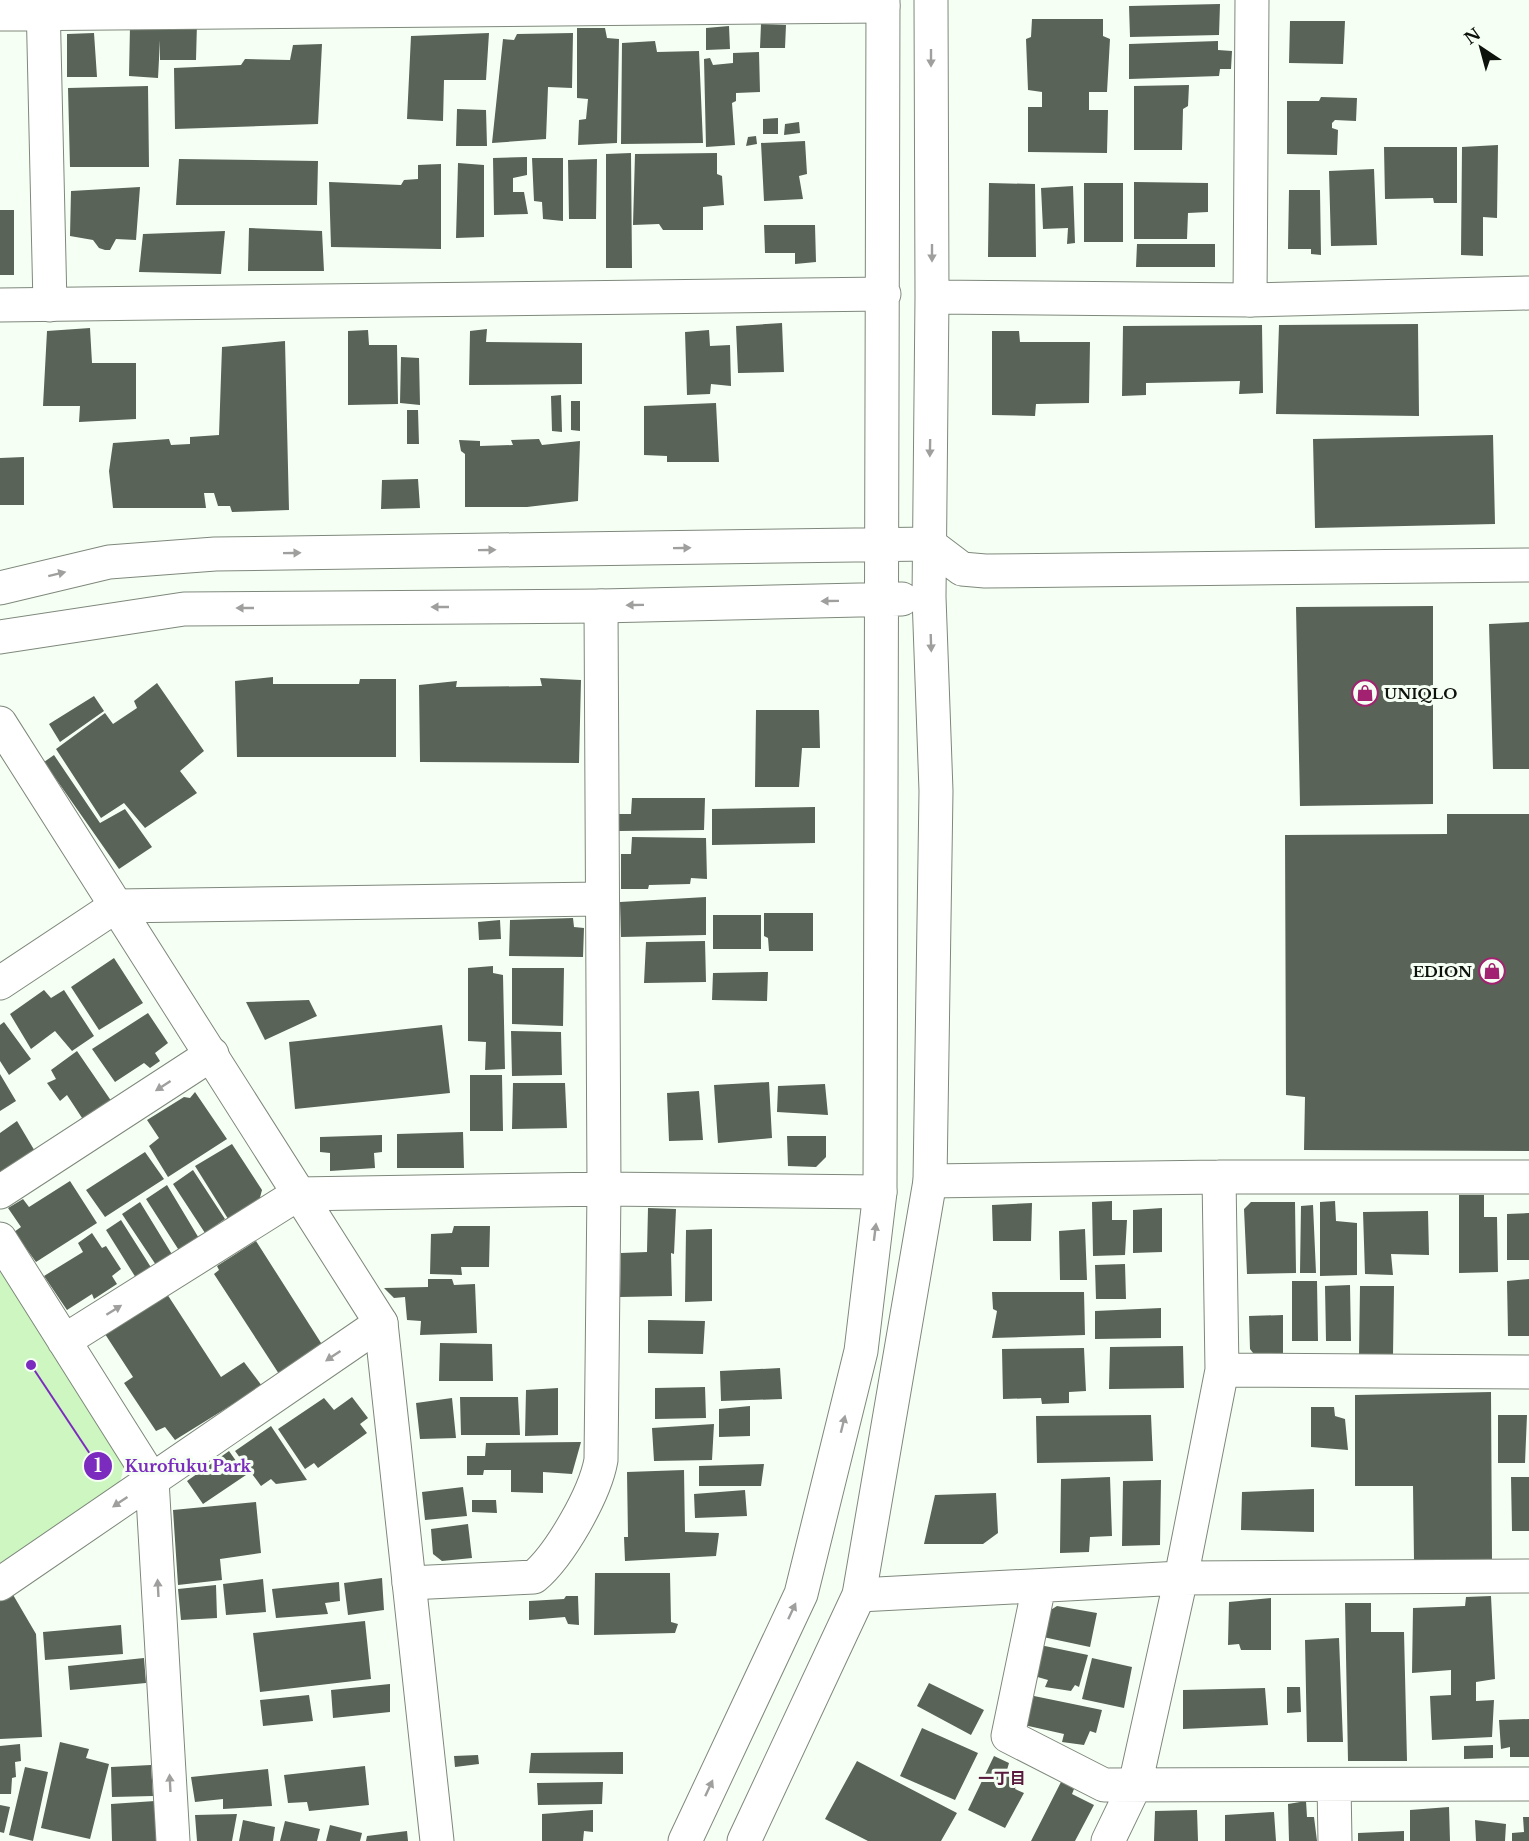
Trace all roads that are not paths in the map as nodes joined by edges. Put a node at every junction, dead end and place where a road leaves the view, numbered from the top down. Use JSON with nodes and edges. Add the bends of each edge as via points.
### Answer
{"nodes":[{"id":1,"x":931,"y":0,"type":"edge"},
{"id":2,"x":1252,"y":0,"type":"edge"},
{"id":3,"x":883,"y":3,"type":"edge"},
{"id":4,"x":43,"y":7,"type":"edge"},
{"id":5,"x":0,"y":14,"type":"edge"},
{"id":6,"x":1529,"y":293,"type":"edge"},
{"id":7,"x":884,"y":294,"type":"junction"},
{"id":8,"x":932,"y":297,"type":"junction"},
{"id":9,"x":1250,"y":300,"type":"junction"},
{"id":10,"x":0,"y":305,"type":"edge"},
{"id":11,"x":50,"y":305,"type":"junction"},
{"id":12,"x":929,"y":544,"type":"junction"},
{"id":13,"x":882,"y":546,"type":"junction"},
{"id":14,"x":1529,"y":565,"type":"edge"},
{"id":15,"x":962,"y":569,"type":"junction"},
{"id":16,"x":0,"y":588,"type":"edge"},
{"id":17,"x":929,"y":597,"type":"junction"},
{"id":18,"x":880,"y":600,"type":"junction"},
{"id":19,"x":601,"y":606,"type":"junction"},
{"id":20,"x":0,"y":637,"type":"edge"},
{"id":21,"x":0,"y":723,"type":"edge"},
{"id":22,"x":601,"y":899,"type":"junction"},
{"id":23,"x":116,"y":906,"type":"junction"},
{"id":24,"x":0,"y":983,"type":"edge"},
{"id":25,"x":212,"y":1054,"type":"junction"},
{"id":26,"x":1219,"y":1177,"type":"junction"},
{"id":27,"x":1529,"y":1177,"type":"edge"},
{"id":28,"x":930,"y":1181,"type":"junction"},
{"id":29,"x":604,"y":1188,"type":"junction"},
{"id":30,"x":0,"y":1192,"type":"edge"},
{"id":31,"x":880,"y":1192,"type":"junction"},
{"id":32,"x":298,"y":1194,"type":"junction"},
{"id":33,"x":0,"y":1239,"type":"edge"},
{"id":34,"x":381,"y":1323,"type":"junction"},
{"id":35,"x":64,"y":1341,"type":"junction"},
{"id":36,"x":1222,"y":1370,"type":"junction"},
{"id":37,"x":1529,"y":1372,"type":"edge"},
{"id":38,"x":152,"y":1480,"type":"junction"},
{"id":39,"x":1529,"y":1576,"type":"edge"},
{"id":40,"x":1181,"y":1578,"type":"junction"},
{"id":41,"x":410,"y":1583,"type":"junction"},
{"id":42,"x":0,"y":1584,"type":"edge"},
{"id":43,"x":1039,"y":1586,"type":"junction"},
{"id":44,"x":859,"y":1595,"type":"junction"},
{"id":45,"x":1529,"y":1784,"type":"edge"},
{"id":46,"x":1135,"y":1785,"type":"junction"},
{"id":47,"x":1334,"y":1785,"type":"junction"},
{"id":48,"x":173,"y":1841,"type":"edge"},
{"id":49,"x":436,"y":1841,"type":"edge"},
{"id":50,"x":685,"y":1841,"type":"edge"},
{"id":51,"x":744,"y":1841,"type":"edge"},
{"id":52,"x":1108,"y":1841,"type":"edge"},
{"id":53,"x":1335,"y":1841,"type":"edge"}],
"edges":[{"from":1,"to":8,"type":"street","one_way":true},
{"from":2,"to":9,"type":"street"},
{"from":3,"to":4,"type":"street"},
{"from":3,"to":7,"type":"street"},
{"from":4,"to":5,"type":"street"},
{"from":4,"to":11,"type":"street"},
{"from":6,"to":9,"type":"street"},
{"from":7,"to":11,"type":"street"},
{"from":7,"to":13,"type":"street"},
{"from":8,"to":9,"type":"street"},
{"from":8,"to":12,"type":"street","one_way":true},
{"from":10,"to":11,"type":"street"},
{"from":12,"to":13,"type":"street"},
{"from":12,"to":15,"type":"street"},
{"from":12,"to":17,"type":"street"},
{"from":16,"to":13,"type":"street","one_way":true,"via":[[109,562],[215,554]]},
{"from":13,"to":18,"type":"street"},
{"from":14,"to":15,"type":"street"},
{"from":15,"to":17,"type":"street"},
{"from":17,"to":18,"type":"street"},
{"from":17,"to":28,"type":"street","one_way":true,"via":[[936,791]]},
{"from":18,"to":19,"type":"street","one_way":true},
{"from":18,"to":31,"type":"street"},
{"from":19,"to":20,"type":"street","one_way":true,"via":[[184,609]]},
{"from":19,"to":22,"type":"street"},
{"from":21,"to":23,"type":"street"},
{"from":22,"to":23,"type":"street"},
{"from":22,"to":29,"type":"street"},
{"from":23,"to":24,"type":"street"},
{"from":23,"to":25,"type":"street"},
{"from":25,"to":30,"type":"street","one_way":true},
{"from":25,"to":32,"type":"street"},
{"from":26,"to":27,"type":"street"},
{"from":26,"to":28,"type":"street"},
{"from":26,"to":36,"type":"street"},
{"from":28,"to":44,"type":"street"},
{"from":29,"to":31,"type":"street"},
{"from":29,"to":32,"type":"street"},
{"from":29,"to":41,"type":"street","via":[[601,1460],[597,1481],[549,1564],[534,1577]]},
{"from":50,"to":31,"type":"street","one_way":true,"via":[[801,1594],[861,1351]]},
{"from":32,"to":34,"type":"street"},
{"from":35,"to":32,"type":"street","one_way":true},
{"from":33,"to":35,"type":"street"},
{"from":34,"to":38,"type":"street","one_way":true},
{"from":34,"to":41,"type":"street"},
{"from":35,"to":38,"type":"street"},
{"from":36,"to":37,"type":"street"},
{"from":36,"to":40,"type":"street"},
{"from":38,"to":42,"type":"street","one_way":true},
{"from":48,"to":38,"type":"street","one_way":true},
{"from":39,"to":40,"type":"street"},
{"from":40,"to":43,"type":"street"},
{"from":40,"to":46,"type":"street"},
{"from":41,"to":49,"type":"street"},
{"from":43,"to":44,"type":"street"},
{"from":43,"to":46,"type":"street","via":[[1008,1736],[1104,1785]]},
{"from":44,"to":51,"type":"street"},
{"from":45,"to":47,"type":"street"},
{"from":46,"to":47,"type":"street"},
{"from":46,"to":52,"type":"street"},
{"from":47,"to":53,"type":"street"}]}
